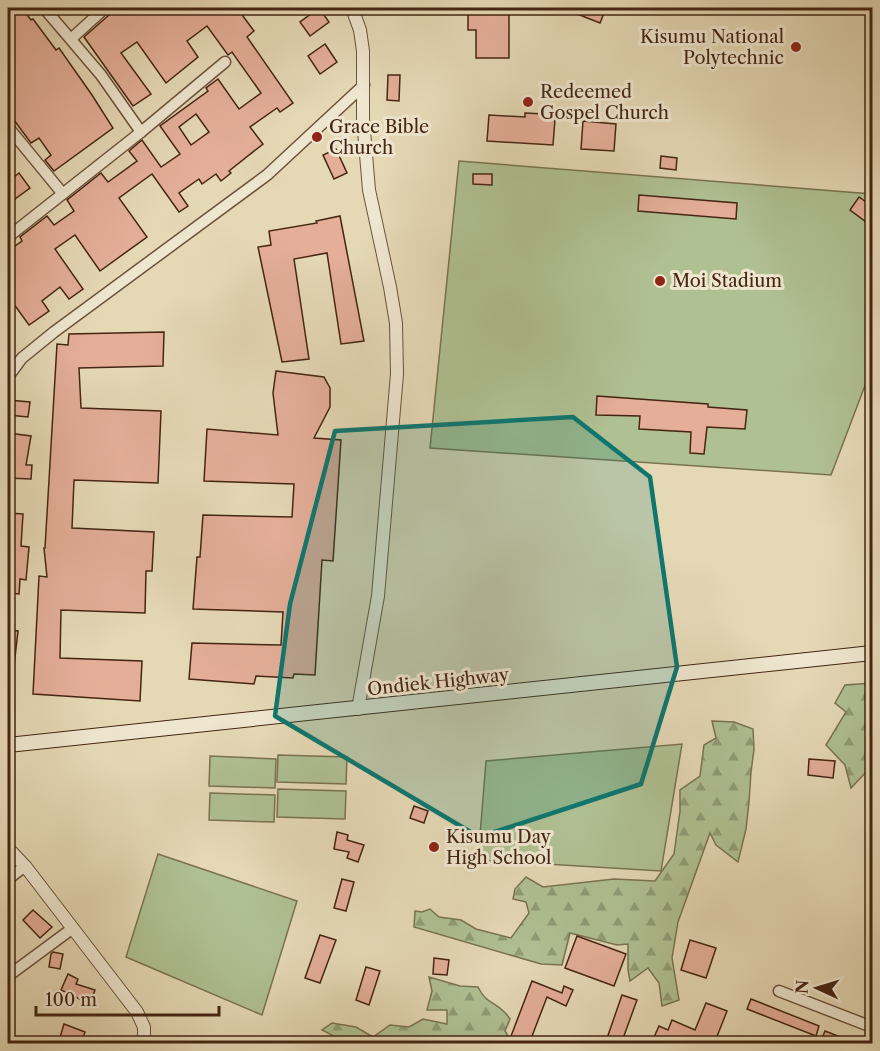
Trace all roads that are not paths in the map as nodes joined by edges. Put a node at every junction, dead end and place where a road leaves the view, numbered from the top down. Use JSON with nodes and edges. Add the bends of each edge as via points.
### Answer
{"nodes":[{"id":1,"x":44,"y":8,"type":"edge"},
{"id":2,"x":105,"y":8,"type":"edge"},
{"id":3,"x":352,"y":8,"type":"edge"},
{"id":4,"x":72,"y":38,"type":"junction"},
{"id":5,"x":225,"y":62,"type":"dead end"},
{"id":6,"x":364,"y":85,"type":"junction"},
{"id":7,"x":8,"y":127,"type":"edge"},
{"id":8,"x":141,"y":132,"type":"junction"},
{"id":9,"x":63,"y":194,"type":"junction"},
{"id":10,"x":8,"y":237,"type":"edge"},
{"id":11,"x":8,"y":358,"type":"edge"},
{"id":12,"x":21,"y":358,"type":"junction"},
{"id":13,"x":8,"y":378,"type":"edge"},
{"id":14,"x":873,"y":653,"type":"edge"},
{"id":15,"x":358,"y":709,"type":"junction"},
{"id":16,"x":8,"y":744,"type":"edge"},
{"id":17,"x":8,"y":848,"type":"edge"},
{"id":18,"x":25,"y":866,"type":"junction"},
{"id":19,"x":8,"y":879,"type":"edge"},
{"id":20,"x":74,"y":928,"type":"junction"},
{"id":21,"x":8,"y":976,"type":"edge"},
{"id":22,"x":779,"y":991,"type":"dead end"},
{"id":23,"x":873,"y":1027,"type":"edge"},
{"id":24,"x":144,"y":1044,"type":"edge"}],
"edges":[{"from":1,"to":4,"type":"street"},
{"from":2,"to":4,"type":"street"},
{"from":3,"to":6,"type":"street","via":[[360,30]]},
{"from":4,"to":8,"type":"street"},
{"from":5,"to":8,"type":"street"},
{"from":6,"to":12,"type":"street","via":[[267,175]]},
{"from":6,"to":15,"type":"street","via":[[369,190],[396,323],[397,374],[378,596]]},
{"from":7,"to":9,"type":"street"},
{"from":8,"to":9,"type":"street"},
{"from":9,"to":10,"type":"street"},
{"from":11,"to":12,"type":"street"},
{"from":12,"to":13,"type":"street"},
{"from":14,"to":15,"type":"main road","name":"Ondiek Highway"},
{"from":15,"to":16,"type":"main road","name":"Ondiek Highway"},
{"from":17,"to":18,"type":"street"},
{"from":18,"to":19,"type":"street"},
{"from":18,"to":20,"type":"street"},
{"from":20,"to":21,"type":"street"},
{"from":20,"to":24,"type":"street","via":[[137,1012],[144,1027]]},
{"from":22,"to":23,"type":"street"}]}
